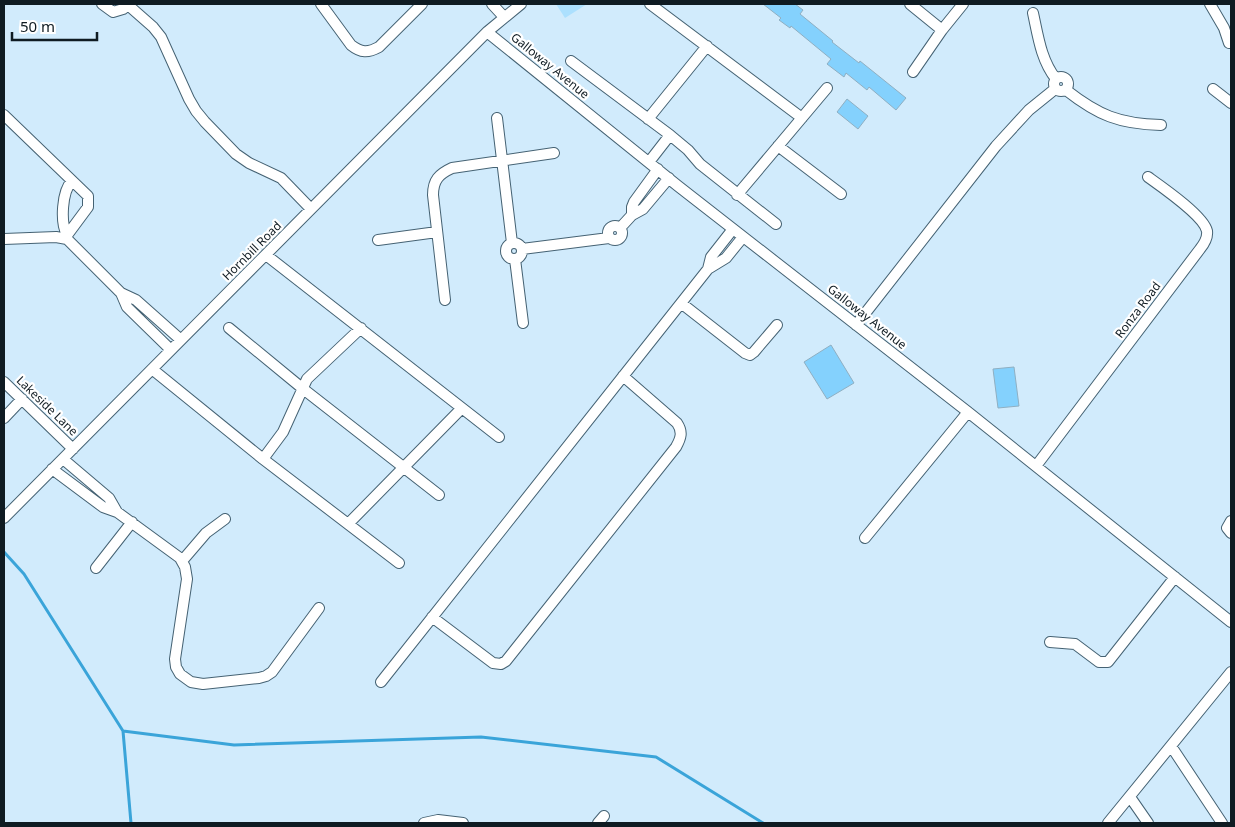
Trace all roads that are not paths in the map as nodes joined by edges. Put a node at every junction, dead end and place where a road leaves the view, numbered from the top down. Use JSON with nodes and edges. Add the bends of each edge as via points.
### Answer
{"nodes":[{"id":1,"x":102,"y":4,"type":"edge"},
{"id":2,"x":321,"y":4,"type":"edge"},
{"id":3,"x":422,"y":4,"type":"edge"},
{"id":4,"x":492,"y":4,"type":"edge"},
{"id":5,"x":521,"y":4,"type":"edge"},
{"id":6,"x":650,"y":4,"type":"edge"},
{"id":7,"x":910,"y":4,"type":"edge"},
{"id":8,"x":964,"y":4,"type":"edge"},
{"id":9,"x":1210,"y":4,"type":"edge"},
{"id":10,"x":128,"y":5,"type":"edge"},
{"id":11,"x":1034,"y":14,"type":"dead end"},
{"id":12,"x":504,"y":17,"type":"junction"},
{"id":13,"x":942,"y":30,"type":"junction"},
{"id":14,"x":488,"y":32,"type":"junction"},
{"id":15,"x":1229,"y":43,"type":"dead end"},
{"id":16,"x":707,"y":46,"type":"junction"},
{"id":17,"x":572,"y":61,"type":"dead end"},
{"id":18,"x":913,"y":72,"type":"dead end"},
{"id":19,"x":1059,"y":86,"type":"junction"},
{"id":20,"x":827,"y":88,"type":"dead end"},
{"id":21,"x":1213,"y":89,"type":"dead end"},
{"id":22,"x":1231,"y":103,"type":"edge"},
{"id":23,"x":4,"y":115,"type":"edge"},
{"id":24,"x":497,"y":118,"type":"dead end"},
{"id":25,"x":802,"y":118,"type":"junction"},
{"id":26,"x":648,"y":119,"type":"junction"},
{"id":27,"x":1161,"y":125,"type":"dead end"},
{"id":28,"x":670,"y":135,"type":"junction"},
{"id":29,"x":778,"y":146,"type":"junction"},
{"id":30,"x":554,"y":153,"type":"dead end"},
{"id":31,"x":502,"y":162,"type":"junction"},
{"id":32,"x":649,"y":162,"type":"junction"},
{"id":33,"x":658,"y":170,"type":"junction"},
{"id":34,"x":1148,"y":177,"type":"dead end"},
{"id":35,"x":669,"y":178,"type":"junction"},
{"id":36,"x":72,"y":181,"type":"junction"},
{"id":37,"x":841,"y":194,"type":"dead end"},
{"id":38,"x":737,"y":195,"type":"junction"},
{"id":39,"x":311,"y":209,"type":"junction"},
{"id":40,"x":632,"y":214,"type":"junction"},
{"id":41,"x":776,"y":224,"type":"dead end"},
{"id":42,"x":733,"y":229,"type":"junction"},
{"id":43,"x":437,"y":232,"type":"junction"},
{"id":44,"x":66,"y":236,"type":"junction"},
{"id":45,"x":743,"y":237,"type":"junction"},
{"id":46,"x":4,"y":239,"type":"edge"},
{"id":47,"x":378,"y":240,"type":"dead end"},
{"id":48,"x":512,"y":243,"type":"junction"},
{"id":49,"x":522,"y":249,"type":"junction"},
{"id":50,"x":266,"y":254,"type":"junction"},
{"id":51,"x":515,"y":259,"type":"junction"},
{"id":52,"x":708,"y":269,"type":"junction"},
{"id":53,"x":121,"y":293,"type":"junction"},
{"id":54,"x":445,"y":300,"type":"dead end"},
{"id":55,"x":681,"y":303,"type":"junction"},
{"id":56,"x":523,"y":323,"type":"dead end"},
{"id":57,"x":777,"y":325,"type":"dead end"},
{"id":58,"x":856,"y":325,"type":"junction"},
{"id":59,"x":228,"y":328,"type":"dead end"},
{"id":60,"x":361,"y":328,"type":"junction"},
{"id":61,"x":181,"y":340,"type":"junction"},
{"id":62,"x":171,"y":350,"type":"junction"},
{"id":63,"x":152,"y":369,"type":"junction"},
{"id":64,"x":623,"y":376,"type":"junction"},
{"id":65,"x":4,"y":382,"type":"edge"},
{"id":66,"x":302,"y":388,"type":"junction"},
{"id":67,"x":22,"y":399,"type":"junction"},
{"id":68,"x":462,"y":408,"type":"junction"},
{"id":69,"x":968,"y":412,"type":"junction"},
{"id":70,"x":4,"y":418,"type":"edge"},
{"id":71,"x":499,"y":437,"type":"dead end"},
{"id":72,"x":73,"y":449,"type":"junction"},
{"id":73,"x":63,"y":459,"type":"junction"},
{"id":74,"x":263,"y":459,"type":"junction"},
{"id":75,"x":1036,"y":466,"type":"junction"},
{"id":76,"x":403,"y":468,"type":"junction"},
{"id":77,"x":52,"y":470,"type":"junction"},
{"id":78,"x":439,"y":495,"type":"dead end"},
{"id":79,"x":117,"y":512,"type":"junction"},
{"id":80,"x":4,"y":518,"type":"edge"},
{"id":81,"x":225,"y":519,"type":"dead end"},
{"id":82,"x":1231,"y":521,"type":"edge"},
{"id":83,"x":132,"y":522,"type":"junction"},
{"id":84,"x":348,"y":524,"type":"junction"},
{"id":85,"x":1231,"y":533,"type":"edge"},
{"id":86,"x":865,"y":538,"type":"dead end"},
{"id":87,"x":182,"y":561,"type":"junction"},
{"id":88,"x":399,"y":563,"type":"dead end"},
{"id":89,"x":96,"y":568,"type":"dead end"},
{"id":90,"x":1175,"y":577,"type":"junction"},
{"id":91,"x":319,"y":608,"type":"dead end"},
{"id":92,"x":432,"y":617,"type":"junction"},
{"id":93,"x":1231,"y":622,"type":"edge"},
{"id":94,"x":1050,"y":642,"type":"dead end"},
{"id":95,"x":1231,"y":672,"type":"edge"},
{"id":96,"x":381,"y":682,"type":"dead end"},
{"id":97,"x":1171,"y":746,"type":"junction"},
{"id":98,"x":1130,"y":797,"type":"junction"},
{"id":99,"x":424,"y":823,"type":"edge"},
{"id":100,"x":463,"y":823,"type":"edge"},
{"id":101,"x":1108,"y":823,"type":"edge"},
{"id":102,"x":1148,"y":823,"type":"edge"},
{"id":103,"x":1222,"y":823,"type":"edge"}],
"edges":[{"from":1,"to":10,"type":"street","via":[[113,12]]},
{"from":2,"to":3,"type":"street","via":[[351,45],[364,52],[379,47]]},
{"from":4,"to":12,"type":"street"},
{"from":5,"to":12,"type":"street","name":"Hornbill Road"},
{"from":6,"to":16,"type":"street"},
{"from":7,"to":13,"type":"street"},
{"from":8,"to":13,"type":"street"},
{"from":9,"to":15,"type":"street"},
{"from":10,"to":39,"type":"street","via":[[161,38],[196,112],[236,154],[281,178]]},
{"from":11,"to":19,"type":"street","via":[[1042,53]]},
{"from":12,"to":14,"type":"street","name":"Hornbill Road"},
{"from":13,"to":18,"type":"street"},
{"from":14,"to":32,"type":"street","name":"Galloway Avenue"},
{"from":14,"to":39,"type":"street","name":"Hornbill Road"},
{"from":16,"to":25,"type":"street"},
{"from":16,"to":26,"type":"street"},
{"from":17,"to":26,"type":"street"},
{"from":19,"to":27,"type":"street","via":[[1104,115],[1128,122]]},
{"from":19,"to":58,"type":"street","via":[[1030,110],[996,146]]},
{"from":20,"to":25,"type":"street"},
{"from":21,"to":22,"type":"street"},
{"from":23,"to":36,"type":"street"},
{"from":24,"to":31,"type":"street"},
{"from":25,"to":29,"type":"street"},
{"from":26,"to":28,"type":"street"},
{"from":28,"to":32,"type":"street"},
{"from":28,"to":38,"type":"street"},
{"from":29,"to":37,"type":"street"},
{"from":29,"to":38,"type":"street"},
{"from":30,"to":31,"type":"street"},
{"from":31,"to":43,"type":"street","via":[[452,168],[438,176],[433,184]]},
{"from":31,"to":48,"type":"street"},
{"from":32,"to":33,"type":"street","name":"Galloway Avenue"},
{"from":33,"to":35,"type":"street","name":"Galloway Avenue"},
{"from":33,"to":40,"type":"street","via":[[634,202]]},
{"from":34,"to":75,"type":"street","name":"Ronza Road","via":[[1201,219],[1207,230],[1206,238]]},
{"from":35,"to":40,"type":"street","via":[[643,209]]},
{"from":35,"to":42,"type":"street","name":"Galloway Avenue"},
{"from":36,"to":44,"type":"street","via":[[65,191]]},
{"from":36,"to":44,"type":"street","via":[[86,193],[89,205]]},
{"from":38,"to":41,"type":"street"},
{"from":39,"to":50,"type":"street","name":"Hornbill Road"},
{"from":40,"to":49,"type":"street","via":[[620,228],[622,234],[618,239]]},
{"from":42,"to":45,"type":"street","name":"Galloway Avenue"},
{"from":42,"to":52,"type":"street","via":[[711,257]]},
{"from":43,"to":47,"type":"street"},
{"from":43,"to":54,"type":"street"},
{"from":44,"to":46,"type":"street"},
{"from":44,"to":53,"type":"street"},
{"from":45,"to":52,"type":"street","via":[[726,258]]},
{"from":45,"to":58,"type":"street","name":"Galloway Avenue"},
{"from":48,"to":49,"type":"street"},
{"from":48,"to":51,"type":"street","via":[[506,248],[506,254]]},
{"from":49,"to":51,"type":"street","via":[[522,254]]},
{"from":50,"to":60,"type":"street"},
{"from":50,"to":61,"type":"street","name":"Hornbill Road"},
{"from":51,"to":56,"type":"street"},
{"from":52,"to":55,"type":"street"},
{"from":53,"to":61,"type":"street","via":[[136,300]]},
{"from":53,"to":62,"type":"street","via":[[127,307]]},
{"from":55,"to":57,"type":"street","via":[[750,355]]},
{"from":55,"to":64,"type":"street"},
{"from":58,"to":69,"type":"street","name":"Galloway Avenue"},
{"from":59,"to":66,"type":"street"},
{"from":60,"to":66,"type":"street","via":[[314,371]]},
{"from":60,"to":68,"type":"street"},
{"from":61,"to":62,"type":"street","name":"Hornbill Road"},
{"from":62,"to":63,"type":"street","name":"Hornbill Road"},
{"from":63,"to":72,"type":"street","name":"Hornbill Road"},
{"from":63,"to":74,"type":"street"},
{"from":64,"to":92,"type":"street"},
{"from":64,"to":92,"type":"street","via":[[672,419],[682,433],[676,447],[615,524],[504,663],[493,663]]},
{"from":65,"to":67,"type":"street","name":"Lakeside Lane"},
{"from":66,"to":74,"type":"street","via":[[283,432]]},
{"from":66,"to":76,"type":"street"},
{"from":67,"to":70,"type":"street"},
{"from":67,"to":72,"type":"street","name":"Lakeside Lane"},
{"from":68,"to":71,"type":"street"},
{"from":68,"to":76,"type":"street"},
{"from":69,"to":75,"type":"street","name":"Galloway Avenue"},
{"from":69,"to":86,"type":"street"},
{"from":72,"to":73,"type":"street","name":"Hornbill Road"},
{"from":73,"to":77,"type":"street","name":"Hornbill Road"},
{"from":73,"to":79,"type":"street","via":[[109,498]]},
{"from":74,"to":84,"type":"street"},
{"from":75,"to":90,"type":"street","name":"Galloway Avenue"},
{"from":76,"to":78,"type":"street"},
{"from":76,"to":84,"type":"street"},
{"from":77,"to":79,"type":"street","via":[[103,507]]},
{"from":77,"to":80,"type":"street","name":"Hornbill Road"},
{"from":79,"to":83,"type":"street"},
{"from":81,"to":87,"type":"street","via":[[206,533]]},
{"from":82,"to":85,"type":"street","via":[[1227,528]]},
{"from":83,"to":87,"type":"street"},
{"from":83,"to":89,"type":"street"},
{"from":84,"to":88,"type":"street"},
{"from":87,"to":91,"type":"street","via":[[187,586],[175,659],[183,678],[191,682],[210,684],[266,676]]},
{"from":90,"to":93,"type":"street","name":"Galloway Avenue"},
{"from":90,"to":94,"type":"street","via":[[1108,662],[1099,662],[1075,644]]},
{"from":92,"to":96,"type":"street"},
{"from":95,"to":97,"type":"street"},
{"from":97,"to":98,"type":"street"},
{"from":97,"to":103,"type":"street"},
{"from":98,"to":101,"type":"street"},
{"from":98,"to":102,"type":"street"},
{"from":99,"to":100,"type":"street","via":[[438,820]]}]}
